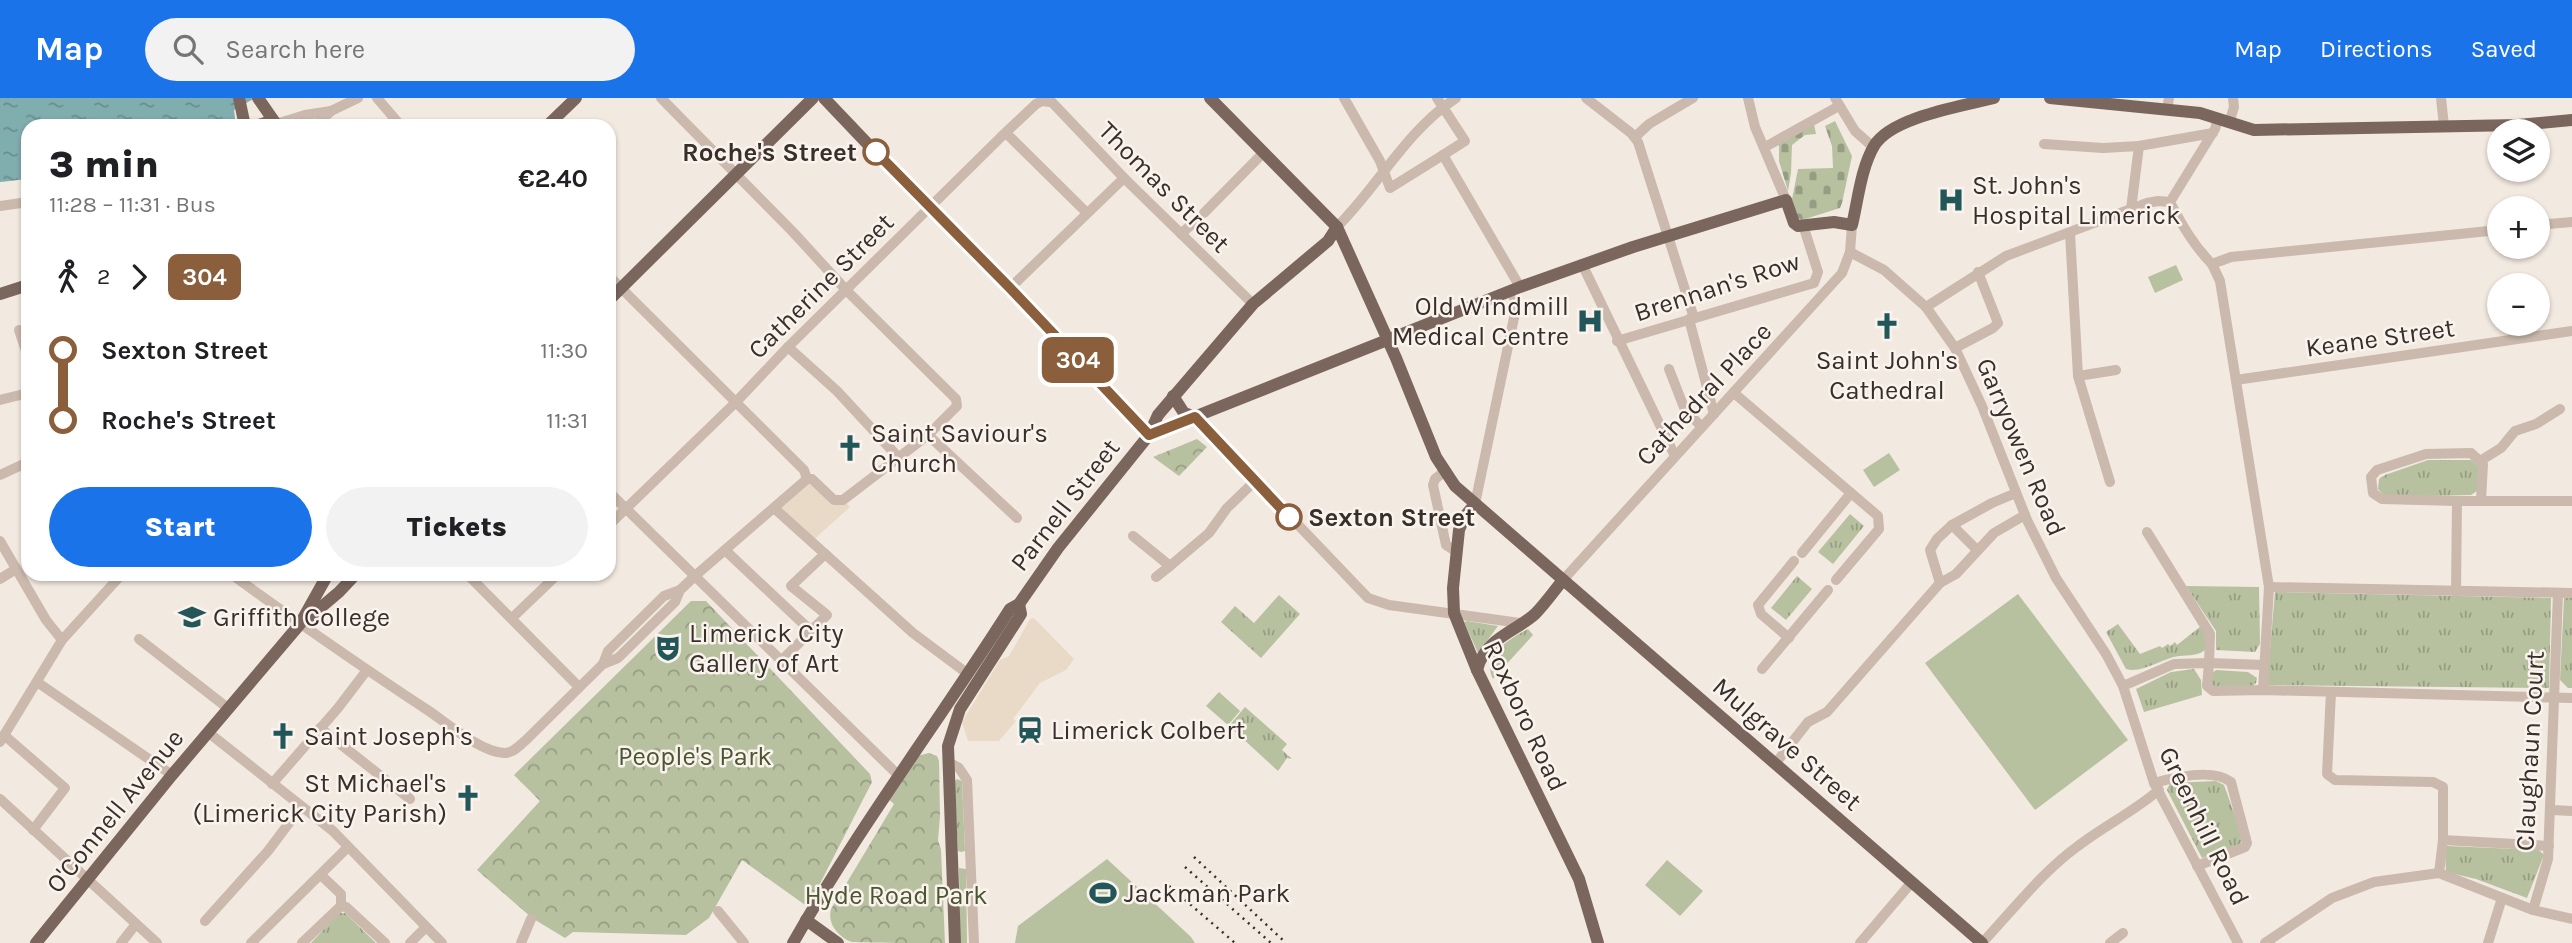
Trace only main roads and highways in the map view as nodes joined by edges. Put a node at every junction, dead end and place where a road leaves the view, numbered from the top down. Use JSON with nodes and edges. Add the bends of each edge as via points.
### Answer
{"nodes":[{"id":1,"x":239,"y":98,"type":"edge"},
{"id":2,"x":576,"y":98,"type":"edge"},
{"id":3,"x":813,"y":98,"type":"edge"},
{"id":4,"x":824,"y":98,"type":"edge"},
{"id":5,"x":1210,"y":98,"type":"edge"},
{"id":6,"x":1994,"y":98,"type":"edge"},
{"id":7,"x":2050,"y":98,"type":"edge"},
{"id":8,"x":261,"y":102,"type":"edge"},
{"id":9,"x":2168,"y":103,"type":"edge"},
{"id":10,"x":247,"y":119,"type":"edge"},
{"id":11,"x":274,"y":119,"type":"edge"},
{"id":12,"x":554,"y":119,"type":"edge"},
{"id":13,"x":2572,"y":120,"type":"edge"},
{"id":14,"x":1337,"y":227,"type":"junction"},
{"id":15,"x":21,"y":287,"type":"edge"},
{"id":16,"x":616,"y":293,"type":"edge"},
{"id":17,"x":0,"y":294,"type":"edge"},
{"id":18,"x":1388,"y":340,"type":"junction"},
{"id":19,"x":1173,"y":396,"type":"junction"},
{"id":20,"x":1195,"y":417,"type":"junction"},
{"id":21,"x":1149,"y":435,"type":"junction"},
{"id":22,"x":1475,"y":504,"type":"junction"},
{"id":23,"x":1563,"y":580,"type":"junction"},
{"id":24,"x":324,"y":581,"type":"edge"},
{"id":25,"x":350,"y":581,"type":"edge"},
{"id":26,"x":1019,"y":604,"type":"junction"},
{"id":27,"x":300,"y":624,"type":"junction"},
{"id":28,"x":1477,"y":670,"type":"junction"},
{"id":29,"x":921,"y":743,"type":"junction"},
{"id":30,"x":948,"y":746,"type":"junction"},
{"id":31,"x":806,"y":920,"type":"junction"},
{"id":32,"x":36,"y":943,"type":"edge"},
{"id":33,"x":793,"y":943,"type":"edge"},
{"id":34,"x":838,"y":943,"type":"edge"},
{"id":35,"x":956,"y":943,"type":"edge"},
{"id":36,"x":1598,"y":943,"type":"edge"},
{"id":37,"x":1982,"y":943,"type":"edge"}],
"edges":[{"from":1,"to":10,"type":"main road"},
{"from":2,"to":12,"type":"main road"},
{"from":3,"to":16,"type":"main road"},
{"from":4,"to":21,"type":"main road"},
{"from":5,"to":14,"type":"main road","name":"Mulgrave Street"},
{"from":6,"to":18,"type":"main road","via":[[1890,130],[1873,147],[1852,225],[1798,226],[1786,200],[1582,264]]},
{"from":7,"to":9,"type":"main road"},
{"from":8,"to":11,"type":"main road"},
{"from":9,"to":13,"type":"main road","via":[[2254,130]]},
{"from":14,"to":18,"type":"main road","name":"Mulgrave Street"},
{"from":14,"to":19,"type":"main road","name":"Parnell Street","via":[[1328,241],[1253,304]]},
{"from":15,"to":17,"type":"main road"},
{"from":18,"to":20,"type":"main road"},
{"from":18,"to":22,"type":"main road","name":"Mulgrave Street","via":[[1436,457]]},
{"from":19,"to":20,"type":"main road","via":[[1184,413]]},
{"from":19,"to":21,"type":"main road","name":"Parnell Street","via":[[1153,421]]},
{"from":20,"to":21,"type":"main road"},
{"from":21,"to":26,"type":"main road","name":"Parnell Street"},
{"from":22,"to":23,"type":"main road","name":"Mulgrave Street"},
{"from":22,"to":28,"type":"main road","name":"Roxboro Road","via":[[1459,530],[1454,613]]},
{"from":23,"to":28,"type":"main road","via":[[1536,612],[1497,640]]},
{"from":23,"to":37,"type":"main road","name":"Mulgrave Street"},
{"from":24,"to":27,"type":"main road"},
{"from":25,"to":27,"type":"main road"},
{"from":26,"to":29,"type":"main road","name":"Parnell Street","via":[[1010,609]]},
{"from":26,"to":30,"type":"main road","name":"Parnell Street","via":[[1020,614],[960,709]]},
{"from":27,"to":32,"type":"main road","name":"O'Connell Avenue"},
{"from":28,"to":36,"type":"main road","name":"Roxboro Road","via":[[1579,879]]},
{"from":29,"to":30,"type":"main road","via":[[942,740]]},
{"from":29,"to":31,"type":"main road","name":"Parnell Street"},
{"from":30,"to":35,"type":"main road","name":"Parnell Street"},
{"from":31,"to":33,"type":"main road","name":"Parnell Street"},
{"from":31,"to":34,"type":"main road"}]}
